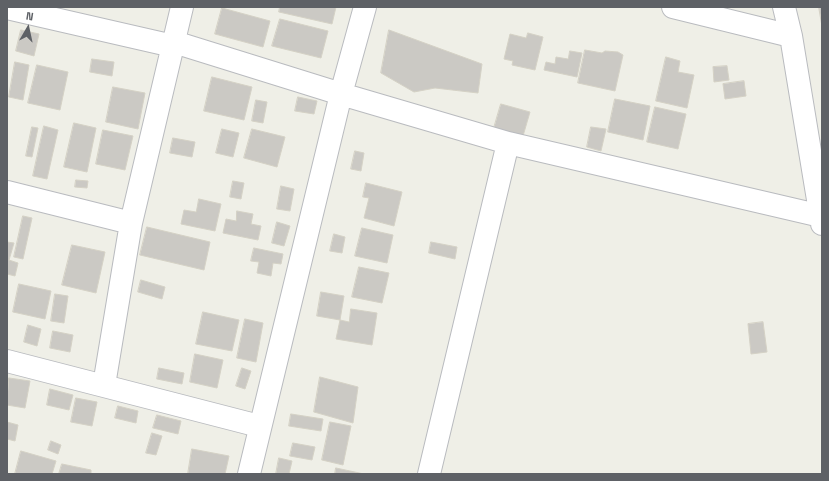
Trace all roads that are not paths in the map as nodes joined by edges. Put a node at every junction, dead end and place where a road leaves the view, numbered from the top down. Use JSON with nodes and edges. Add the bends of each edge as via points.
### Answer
{"nodes":[{"id":1,"x":182,"y":7,"type":"edge"},
{"id":2,"x":365,"y":7,"type":"edge"},
{"id":3,"x":673,"y":7,"type":"edge"},
{"id":4,"x":784,"y":7,"type":"edge"},
{"id":5,"x":7,"y":8,"type":"edge"},
{"id":6,"x":791,"y":36,"type":"junction"},
{"id":7,"x":173,"y":44,"type":"junction"},
{"id":8,"x":341,"y":94,"type":"junction"},
{"id":9,"x":508,"y":143,"type":"junction"},
{"id":10,"x":7,"y":192,"type":"edge"},
{"id":11,"x":821,"y":220,"type":"edge"},
{"id":12,"x":131,"y":223,"type":"junction"},
{"id":13,"x":7,"y":361,"type":"edge"},
{"id":14,"x":104,"y":385,"type":"junction"},
{"id":15,"x":259,"y":426,"type":"junction"},
{"id":16,"x":249,"y":474,"type":"edge"},
{"id":17,"x":429,"y":474,"type":"edge"}],
"edges":[{"from":1,"to":7,"type":"street"},
{"from":2,"to":8,"type":"street"},
{"from":3,"to":6,"type":"street"},
{"from":4,"to":6,"type":"street"},
{"from":5,"to":7,"type":"street"},
{"from":6,"to":11,"type":"street"},
{"from":7,"to":8,"type":"street"},
{"from":7,"to":12,"type":"street"},
{"from":8,"to":9,"type":"street"},
{"from":8,"to":15,"type":"street"},
{"from":9,"to":11,"type":"street"},
{"from":9,"to":17,"type":"street"},
{"from":10,"to":12,"type":"street"},
{"from":12,"to":14,"type":"street"},
{"from":13,"to":14,"type":"street"},
{"from":14,"to":15,"type":"street"},
{"from":15,"to":16,"type":"street"}]}
